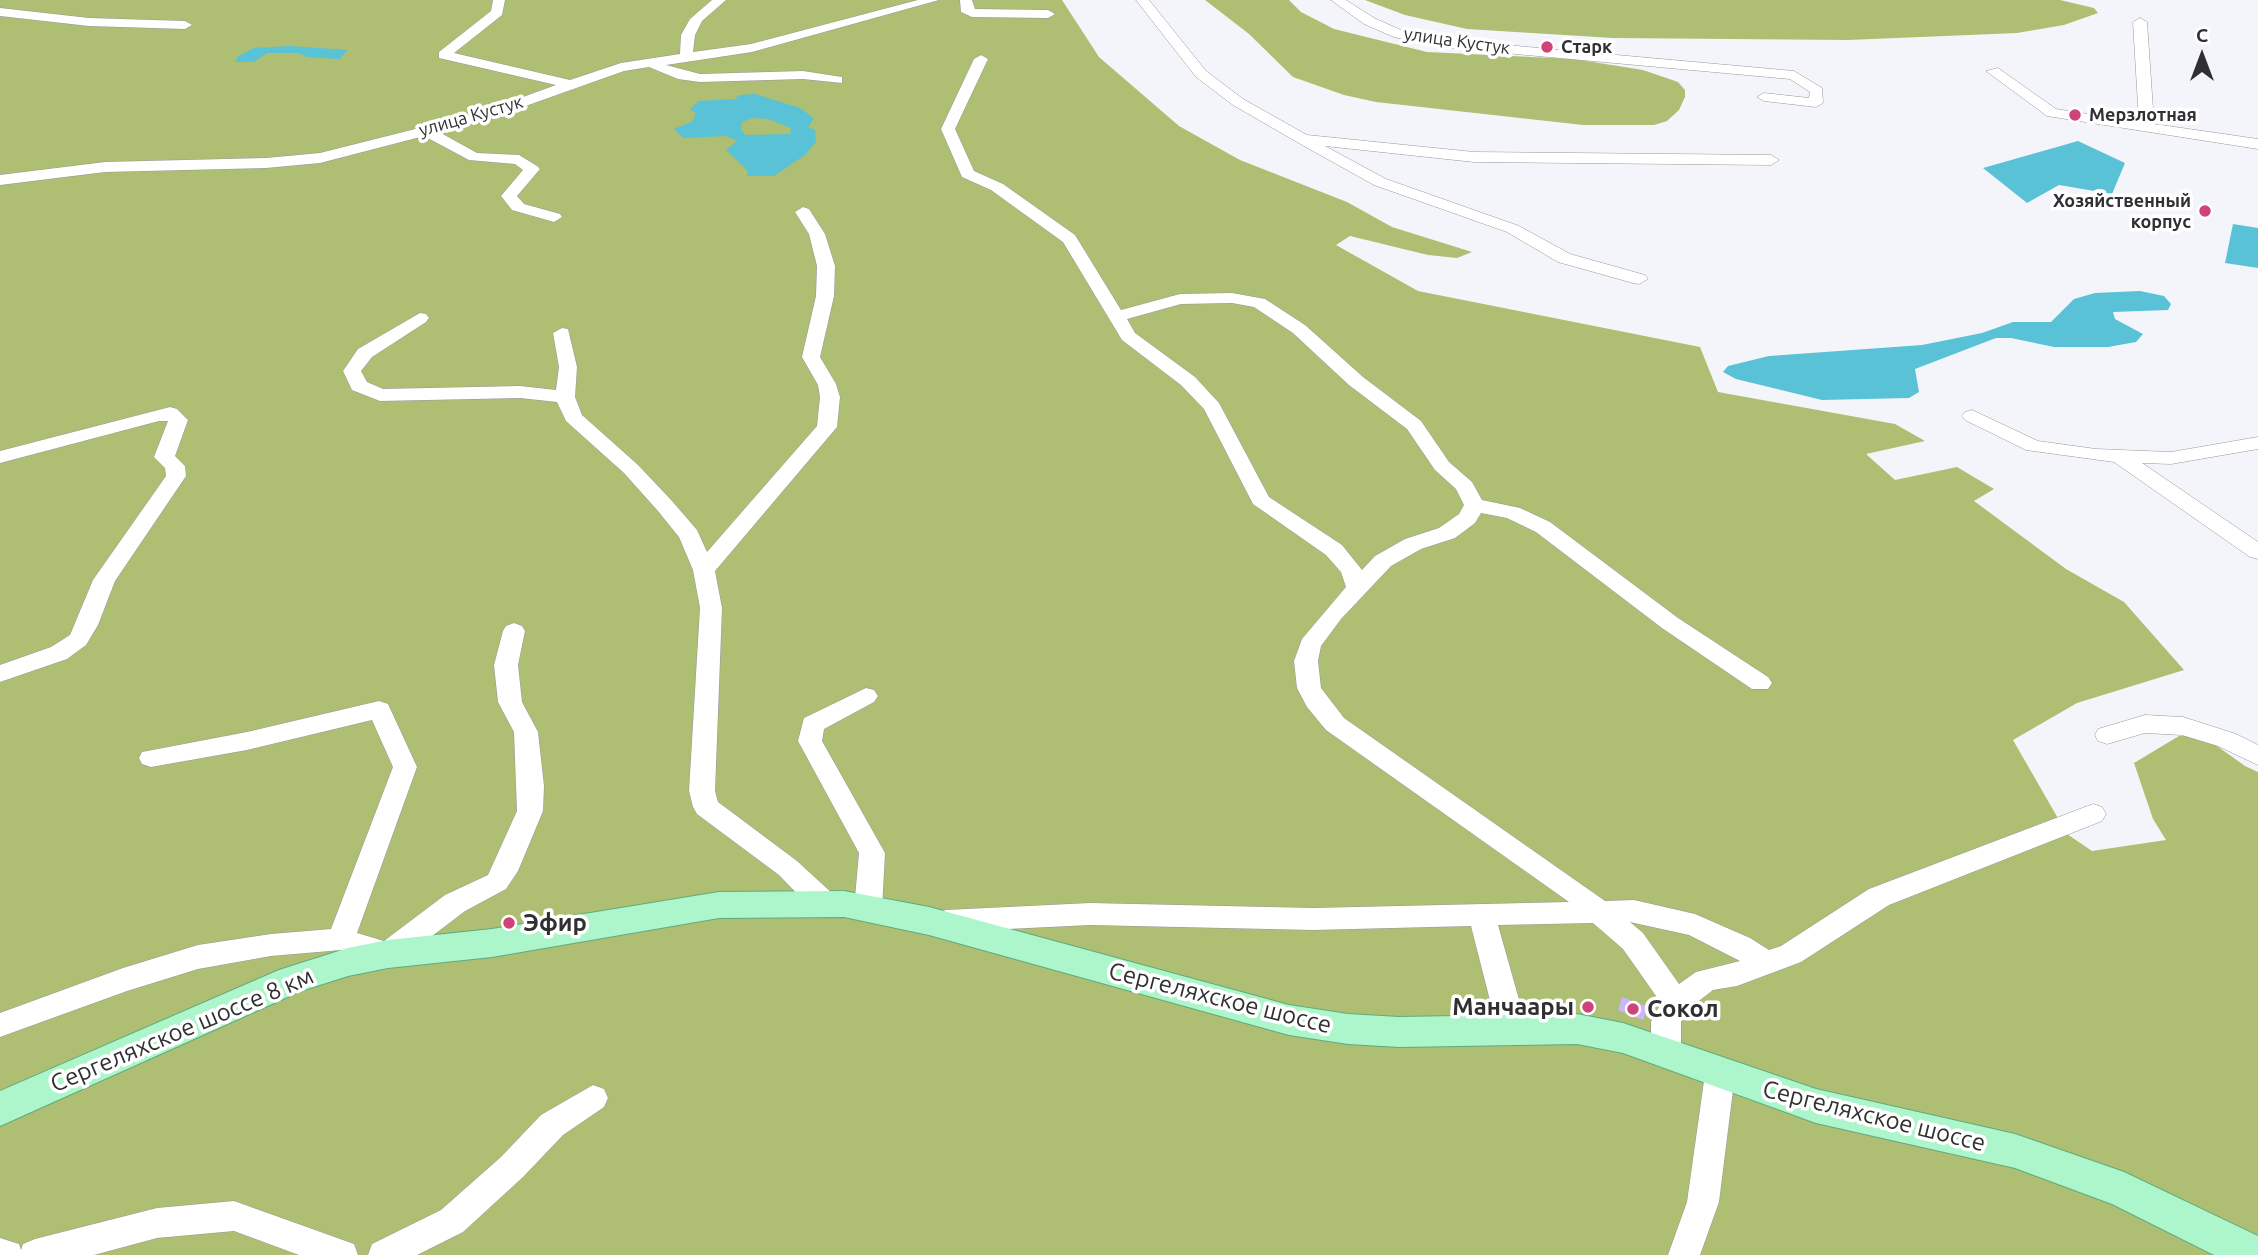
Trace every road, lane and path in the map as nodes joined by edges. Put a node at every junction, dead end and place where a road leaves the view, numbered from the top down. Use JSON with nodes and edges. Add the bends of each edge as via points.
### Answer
{"nodes":[{"id":1,"x":499,"y":0,"type":"edge"},
{"id":2,"x":720,"y":0,"type":"edge"},
{"id":3,"x":933,"y":0,"type":"edge"},
{"id":4,"x":966,"y":0,"type":"edge"},
{"id":5,"x":1142,"y":0,"type":"edge"},
{"id":6,"x":1338,"y":0,"type":"edge"},
{"id":7,"x":0,"y":12,"type":"edge"},
{"id":8,"x":1048,"y":14,"type":"dead end"},
{"id":9,"x":2140,"y":22,"type":"dead end"},
{"id":10,"x":185,"y":25,"type":"dead end"},
{"id":11,"x":686,"y":59,"type":"junction"},
{"id":12,"x":981,"y":59,"type":"dead end"},
{"id":13,"x":652,"y":64,"type":"junction"},
{"id":14,"x":1993,"y":71,"type":"dead end"},
{"id":15,"x":837,"y":80,"type":"dead end"},
{"id":16,"x":568,"y":84,"type":"junction"},
{"id":17,"x":1764,"y":97,"type":"dead end"},
{"id":18,"x":2147,"y":129,"type":"junction"},
{"id":19,"x":424,"y":130,"type":"junction"},
{"id":20,"x":1303,"y":139,"type":"junction"},
{"id":21,"x":2258,"y":144,"type":"edge"},
{"id":22,"x":1771,"y":160,"type":"dead end"},
{"id":23,"x":0,"y":180,"type":"edge"},
{"id":24,"x":803,"y":212,"type":"dead end"},
{"id":25,"x":554,"y":217,"type":"dead end"},
{"id":26,"x":1639,"y":279,"type":"dead end"},
{"id":27,"x":1115,"y":317,"type":"junction"},
{"id":28,"x":420,"y":318,"type":"dead end"},
{"id":29,"x":562,"y":333,"type":"dead end"},
{"id":30,"x":565,"y":397,"type":"junction"},
{"id":31,"x":1972,"y":416,"type":"dead end"},
{"id":32,"x":2258,"y":443,"type":"edge"},
{"id":33,"x":0,"y":457,"type":"edge"},
{"id":34,"x":2120,"y":457,"type":"junction"},
{"id":35,"x":1474,"y":505,"type":"junction"},
{"id":36,"x":2258,"y":552,"type":"edge"},
{"id":37,"x":704,"y":570,"type":"junction"},
{"id":38,"x":1357,"y":586,"type":"junction"},
{"id":39,"x":514,"y":631,"type":"dead end"},
{"id":40,"x":0,"y":674,"type":"edge"},
{"id":41,"x":1760,"y":683,"type":"dead end"},
{"id":42,"x":866,"y":696,"type":"dead end"},
{"id":43,"x":2107,"y":735,"type":"dead end"},
{"id":44,"x":2258,"y":755,"type":"edge"},
{"id":45,"x":151,"y":758,"type":"dead end"},
{"id":46,"x":2093,"y":814,"type":"dead end"},
{"id":47,"x":824,"y":903,"type":"junction"},
{"id":48,"x":868,"y":909,"type":"junction"},
{"id":49,"x":1600,"y":910,"type":"junction"},
{"id":50,"x":1482,"y":915,"type":"junction"},
{"id":51,"x":929,"y":921,"type":"junction"},
{"id":52,"x":341,"y":939,"type":"junction"},
{"id":53,"x":492,"y":943,"type":"joint"},
{"id":54,"x":388,"y":954,"type":"junction"},
{"id":55,"x":1767,"y":964,"type":"junction"},
{"id":56,"x":1676,"y":1002,"type":"junction"},
{"id":57,"x":0,"y":1025,"type":"edge"},
{"id":58,"x":1512,"y":1028,"type":"junction"},
{"id":59,"x":1665,"y":1052,"type":"junction"},
{"id":60,"x":1720,"y":1074,"type":"junction"},
{"id":61,"x":593,"y":1098,"type":"dead end"},
{"id":62,"x":0,"y":1109,"type":"edge"},
{"id":63,"x":0,"y":1254,"type":"edge"},
{"id":64,"x":7,"y":1255,"type":"edge"},
{"id":65,"x":35,"y":1255,"type":"edge"},
{"id":66,"x":342,"y":1255,"type":"edge"},
{"id":67,"x":384,"y":1255,"type":"edge"},
{"id":68,"x":1684,"y":1255,"type":"edge"},
{"id":69,"x":2255,"y":1255,"type":"edge"}],
"edges":[{"from":1,"to":16,"type":"street","via":[[497,12],[444,55]]},
{"from":2,"to":11,"type":"street","via":[[697,19],[688,35]]},
{"from":3,"to":11,"type":"street","name":"улица Кустук","via":[[782,41]]},
{"from":4,"to":8,"type":"street","via":[[966,9],[972,13]]},
{"from":5,"to":20,"type":"street","via":[[1201,74],[1238,102]]},
{"from":6,"to":17,"type":"street","name":"улица Кустук","via":[[1399,34],[1439,43],[1794,75],[1817,91],[1816,103]]},
{"from":7,"to":10,"type":"street","via":[[89,22]]},
{"from":9,"to":18,"type":"street"},
{"from":11,"to":13,"type":"street","name":"улица Кустук"},
{"from":12,"to":27,"type":"street","via":[[948,129],[968,174],[997,187],[1069,239]]},
{"from":13,"to":15,"type":"street","via":[[700,78],[803,75]]},
{"from":13,"to":16,"type":"street","name":"улица Кустук","via":[[621,67]]},
{"from":14,"to":18,"type":"street","via":[[2052,113]]},
{"from":16,"to":19,"type":"street","name":"улица Кустук","via":[[505,110]]},
{"from":18,"to":21,"type":"street"},
{"from":19,"to":23,"type":"street","name":"улица Кустук","via":[[320,158],[105,167]]},
{"from":19,"to":25,"type":"street","via":[[474,157],[519,160],[532,169],[509,195],[518,207]]},
{"from":20,"to":22,"type":"street","via":[[1474,157]]},
{"from":20,"to":26,"type":"street","via":[[1380,182],[1513,229],[1564,258]]},
{"from":24,"to":37,"type":"street","via":[[817,234],[826,265],[825,296],[811,357],[830,397],[827,427]]},
{"from":27,"to":35,"type":"street","via":[[1157,303],[1196,298],[1241,299],[1271,309],[1414,425],[1433,456],[1465,486]]},
{"from":27,"to":38,"type":"street","via":[[1128,336],[1188,381],[1212,407],[1260,500],[1334,550],[1351,570]]},
{"from":28,"to":30,"type":"street","via":[[365,352],[352,371],[359,386],[380,395],[520,392]]},
{"from":29,"to":30,"type":"street","via":[[568,367]]},
{"from":30,"to":37,"type":"street","via":[[573,417],[631,469],[690,535]]},
{"from":31,"to":34,"type":"street","via":[[2034,446]]},
{"from":32,"to":34,"type":"street","via":[[2186,457]]},
{"from":33,"to":40,"type":"street","via":[[158,415],[170,414],[178,420],[164,457],[175,466],[176,476],[104,580],[78,640],[60,653]]},
{"from":34,"to":36,"type":"street"},
{"from":35,"to":38,"type":"street","via":[[1459,526],[1395,553]]},
{"from":35,"to":41,"type":"street","via":[[1513,513],[1543,527],[1670,623]]},
{"from":37,"to":47,"type":"street","via":[[711,608],[702,791],[706,807],[788,867]]},
{"from":38,"to":49,"type":"street","via":[[1310,645],[1307,678],[1315,701],[1352,738]]},
{"from":39,"to":54,"type":"street","via":[[506,665],[510,702],[526,732],[530,811],[497,882],[455,903]]},
{"from":42,"to":48,"type":"street","via":[[813,724],[810,741],[872,853]]},
{"from":43,"to":44,"type":"street","via":[[2145,724],[2183,726]]},
{"from":45,"to":52,"type":"street","via":[[379,710],[405,767]]},
{"from":46,"to":55,"type":"street","via":[[1879,897],[1808,945]]},
{"from":47,"to":48,"type":"main road","name":"Сергеляхское шоссе"},
{"from":47,"to":53,"type":"main road","name":"Сергеляхское шоссе","via":[[719,905]]},
{"from":48,"to":51,"type":"main road","name":"Сергеляхское шоссе"},
{"from":49,"to":50,"type":"street"},
{"from":49,"to":55,"type":"street","via":[[1634,911],[1695,925]]},
{"from":49,"to":56,"type":"street","via":[[1633,941]]},
{"from":50,"to":51,"type":"street","via":[[1313,919],[1090,914]]},
{"from":50,"to":58,"type":"street"},
{"from":51,"to":58,"type":"main road","name":"Сергеляхское шоссе","via":[[1289,1020],[1399,1032]]},
{"from":52,"to":54,"type":"street"},
{"from":52,"to":57,"type":"street","via":[[198,957]]},
{"from":53,"to":54,"type":"main road","name":"Сергеляхское шоссе 8 км"},
{"from":54,"to":62,"type":"main road","name":"Сергеляхское шоссе 8 км","via":[[291,980]]},
{"from":55,"to":56,"type":"street","via":[[1706,980]]},
{"from":56,"to":59,"type":"street","via":[[1667,1022]]},
{"from":58,"to":59,"type":"main road","name":"Сергеляхское шоссе","via":[[1577,1029]]},
{"from":59,"to":60,"type":"main road","name":"Сергеляхское шоссе"},
{"from":60,"to":68,"type":"street","via":[[1703,1202]]},
{"from":60,"to":69,"type":"main road","name":"Сергеляхское шоссе","via":[[1816,1106],[2015,1150],[2124,1190]]},
{"from":61,"to":67,"type":"street","via":[[552,1125],[452,1221]]},
{"from":63,"to":64,"type":"street"},
{"from":65,"to":66,"type":"street","via":[[157,1223],[234,1216]]}]}
